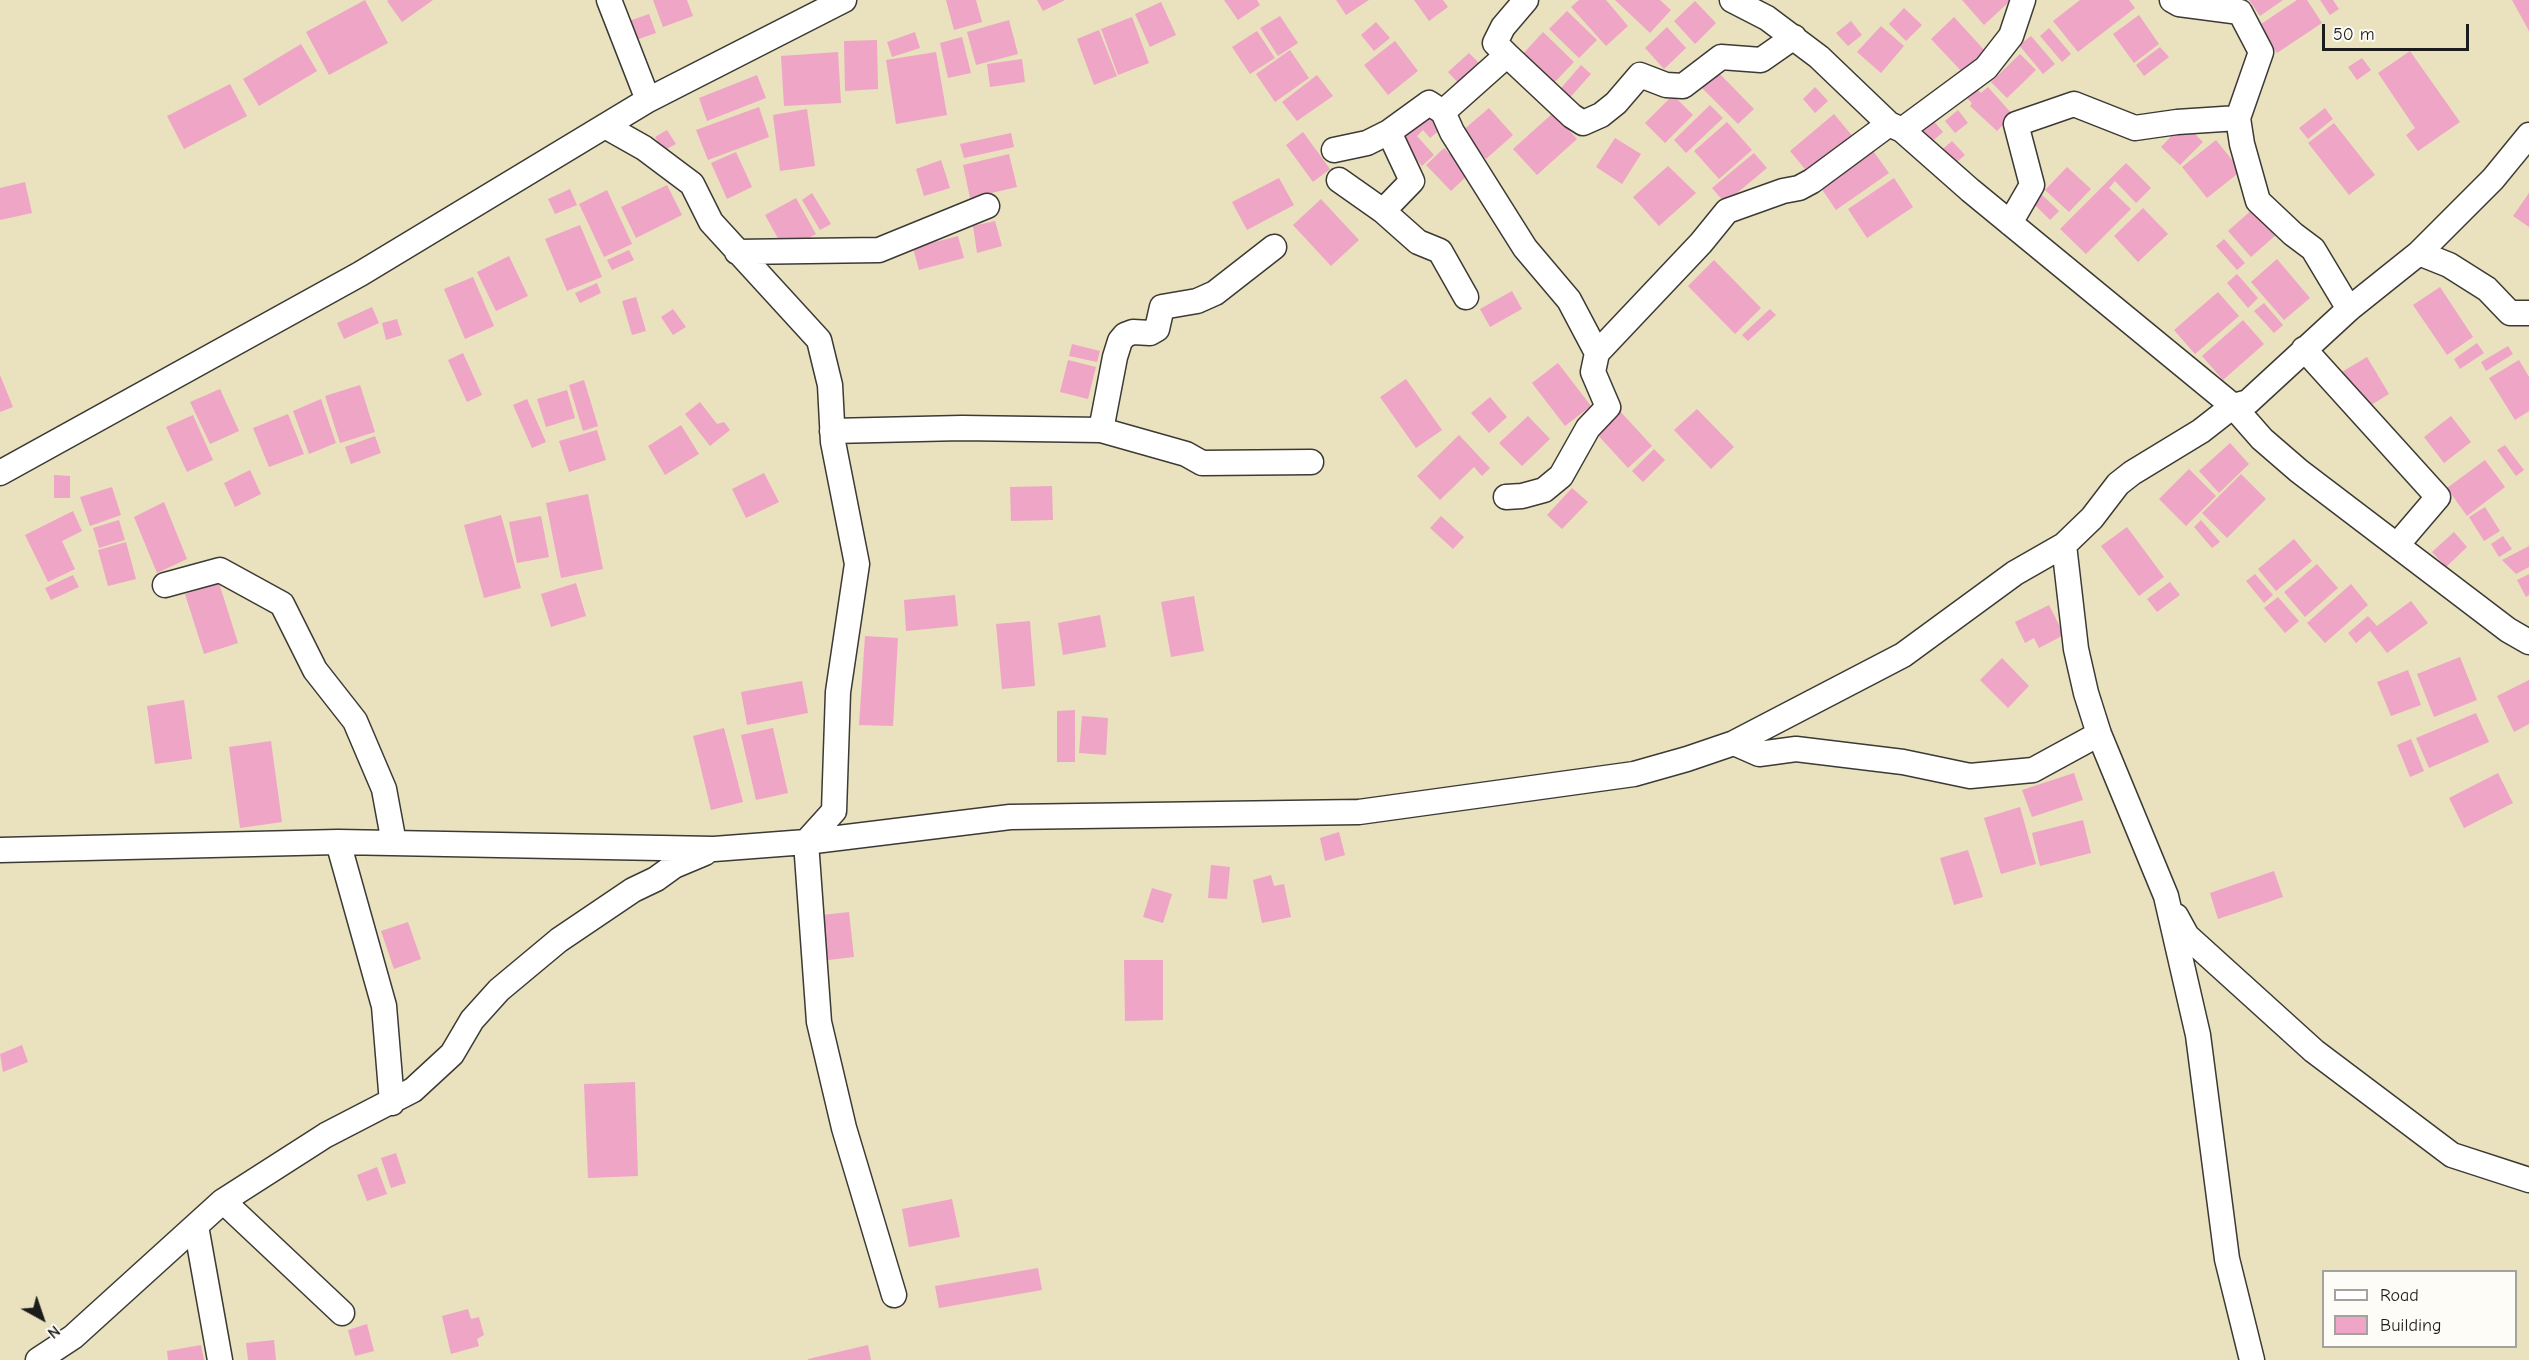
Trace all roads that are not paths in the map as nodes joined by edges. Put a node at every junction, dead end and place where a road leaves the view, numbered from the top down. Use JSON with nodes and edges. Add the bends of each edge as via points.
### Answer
{"nodes":[{"id":1,"x":609,"y":0,"type":"edge"},
{"id":2,"x":844,"y":0,"type":"edge"},
{"id":3,"x":1526,"y":0,"type":"edge"},
{"id":4,"x":1732,"y":0,"type":"edge"},
{"id":5,"x":2023,"y":0,"type":"edge"},
{"id":6,"x":2172,"y":0,"type":"edge"},
{"id":7,"x":1794,"y":37,"type":"junction"},
{"id":8,"x":1507,"y":55,"type":"junction"},
{"id":9,"x":648,"y":100,"type":"junction"},
{"id":10,"x":1443,"y":112,"type":"junction"},
{"id":11,"x":2238,"y":118,"type":"junction"},
{"id":12,"x":605,"y":126,"type":"junction"},
{"id":13,"x":1895,"y":127,"type":"junction"},
{"id":14,"x":1389,"y":132,"type":"junction"},
{"id":15,"x":2529,"y":135,"type":"edge"},
{"id":16,"x":1334,"y":150,"type":"dead end"},
{"id":17,"x":1339,"y":180,"type":"dead end"},
{"id":18,"x":987,"y":206,"type":"dead end"},
{"id":19,"x":1383,"y":211,"type":"junction"},
{"id":20,"x":2010,"y":223,"type":"junction"},
{"id":21,"x":1274,"y":247,"type":"dead end"},
{"id":22,"x":737,"y":252,"type":"junction"},
{"id":23,"x":2419,"y":253,"type":"junction"},
{"id":24,"x":1466,"y":297,"type":"dead end"},
{"id":25,"x":2349,"y":309,"type":"junction"},
{"id":26,"x":2529,"y":313,"type":"edge"},
{"id":27,"x":2304,"y":349,"type":"junction"},
{"id":28,"x":1597,"y":353,"type":"junction"},
{"id":29,"x":2240,"y":404,"type":"junction"},
{"id":30,"x":1101,"y":429,"type":"junction"},
{"id":31,"x":832,"y":431,"type":"junction"},
{"id":32,"x":1311,"y":462,"type":"dead end"},
{"id":33,"x":0,"y":473,"type":"edge"},
{"id":34,"x":1506,"y":497,"type":"dead end"},
{"id":35,"x":2064,"y":545,"type":"junction"},
{"id":36,"x":2397,"y":545,"type":"junction"},
{"id":37,"x":165,"y":585,"type":"dead end"},
{"id":38,"x":2529,"y":642,"type":"edge"},
{"id":39,"x":2099,"y":734,"type":"junction"},
{"id":40,"x":1734,"y":743,"type":"junction"},
{"id":41,"x":338,"y":842,"type":"junction"},
{"id":42,"x":806,"y":842,"type":"junction"},
{"id":43,"x":394,"y":843,"type":"junction"},
{"id":44,"x":0,"y":849,"type":"edge"},
{"id":45,"x":714,"y":849,"type":"junction"},
{"id":46,"x":2166,"y":896,"type":"junction"},
{"id":47,"x":392,"y":1103,"type":"junction"},
{"id":48,"x":2529,"y":1180,"type":"edge"},
{"id":49,"x":223,"y":1201,"type":"junction"},
{"id":50,"x":196,"y":1226,"type":"junction"},
{"id":51,"x":894,"y":1295,"type":"dead end"},
{"id":52,"x":342,"y":1313,"type":"dead end"},
{"id":53,"x":38,"y":1360,"type":"edge"},
{"id":54,"x":220,"y":1360,"type":"edge"},
{"id":55,"x":2252,"y":1360,"type":"edge"}],
"edges":[{"from":1,"to":9,"type":"street"},
{"from":2,"to":9,"type":"street"},
{"from":3,"to":8,"type":"street","via":[[1495,43]]},
{"from":4,"to":7,"type":"street"},
{"from":5,"to":13,"type":"street","via":[[2011,36],[1986,68]]},
{"from":6,"to":11,"type":"street","via":[[2240,12],[2261,52]]},
{"from":7,"to":8,"type":"street","via":[[1761,60],[1721,57],[1683,86],[1666,86],[1640,75],[1616,103],[1583,123]]},
{"from":7,"to":13,"type":"street"},
{"from":8,"to":10,"type":"street"},
{"from":9,"to":12,"type":"street"},
{"from":10,"to":14,"type":"street","via":[[1429,103]]},
{"from":10,"to":28,"type":"street","via":[[1525,248],[1569,300]]},
{"from":11,"to":20,"type":"street","via":[[2135,128],[2074,104],[2016,124],[2032,185]]},
{"from":11,"to":25,"type":"street","via":[[2258,201],[2313,249]]},
{"from":12,"to":22,"type":"street","via":[[644,148],[692,184],[711,222]]},
{"from":12,"to":33,"type":"street","via":[[360,274]]},
{"from":13,"to":20,"type":"street"},
{"from":13,"to":28,"type":"street","via":[[1805,185],[1727,211]]},
{"from":14,"to":16,"type":"street","via":[[1367,143]]},
{"from":14,"to":19,"type":"street","via":[[1412,181]]},
{"from":15,"to":23,"type":"street"},
{"from":17,"to":19,"type":"street"},
{"from":18,"to":22,"type":"street","via":[[879,250]]},
{"from":19,"to":24,"type":"street","via":[[1418,242],[1440,251]]},
{"from":20,"to":29,"type":"street"},
{"from":21,"to":30,"type":"street","via":[[1215,293],[1197,301],[1162,307],[1157,329],[1125,335],[1115,357]]},
{"from":22,"to":31,"type":"street","via":[[819,340],[830,385]]},
{"from":23,"to":25,"type":"street"},
{"from":23,"to":26,"type":"street","via":[[2449,265],[2487,289],[2510,313]]},
{"from":25,"to":27,"type":"street"},
{"from":27,"to":29,"type":"street"},
{"from":27,"to":36,"type":"street","via":[[2438,497]]},
{"from":28,"to":34,"type":"street","via":[[1593,372],[1608,407],[1588,428],[1562,476],[1544,490]]},
{"from":29,"to":35,"type":"street","via":[[2118,484],[2092,518]]},
{"from":29,"to":36,"type":"street","via":[[2262,439]]},
{"from":30,"to":31,"type":"street"},
{"from":30,"to":32,"type":"street","via":[[1186,454],[1202,463]]},
{"from":31,"to":42,"type":"street","via":[[857,564],[838,692],[834,811]]},
{"from":35,"to":39,"type":"street","via":[[2076,649]]},
{"from":35,"to":40,"type":"street","via":[[2015,573],[1903,655]]},
{"from":36,"to":38,"type":"street"},
{"from":37,"to":43,"type":"street","via":[[220,570],[282,604],[315,670],[355,721],[384,789]]},
{"from":39,"to":40,"type":"street","via":[[2033,770],[1970,776],[1903,762],[1796,748],[1759,754]]},
{"from":39,"to":46,"type":"street"},
{"from":40,"to":42,"type":"street","via":[[1634,774],[1359,812],[1011,817]]},
{"from":41,"to":43,"type":"street"},
{"from":41,"to":44,"type":"street"},
{"from":41,"to":47,"type":"street","via":[[384,1006]]},
{"from":42,"to":45,"type":"street"},
{"from":42,"to":51,"type":"street","via":[[819,1022],[844,1128]]},
{"from":43,"to":45,"type":"street"},
{"from":45,"to":47,"type":"street","via":[[633,890],[559,940],[499,990],[472,1020],[452,1054],[413,1090]]},
{"from":46,"to":48,"type":"street","via":[[2187,936],[2314,1052],[2452,1155]]},
{"from":46,"to":55,"type":"street","via":[[2198,1035],[2227,1259]]},
{"from":47,"to":49,"type":"street","via":[[326,1135]]},
{"from":49,"to":50,"type":"street"},
{"from":49,"to":52,"type":"street"},
{"from":50,"to":53,"type":"street","via":[[73,1337]]},
{"from":50,"to":54,"type":"street"}]}
